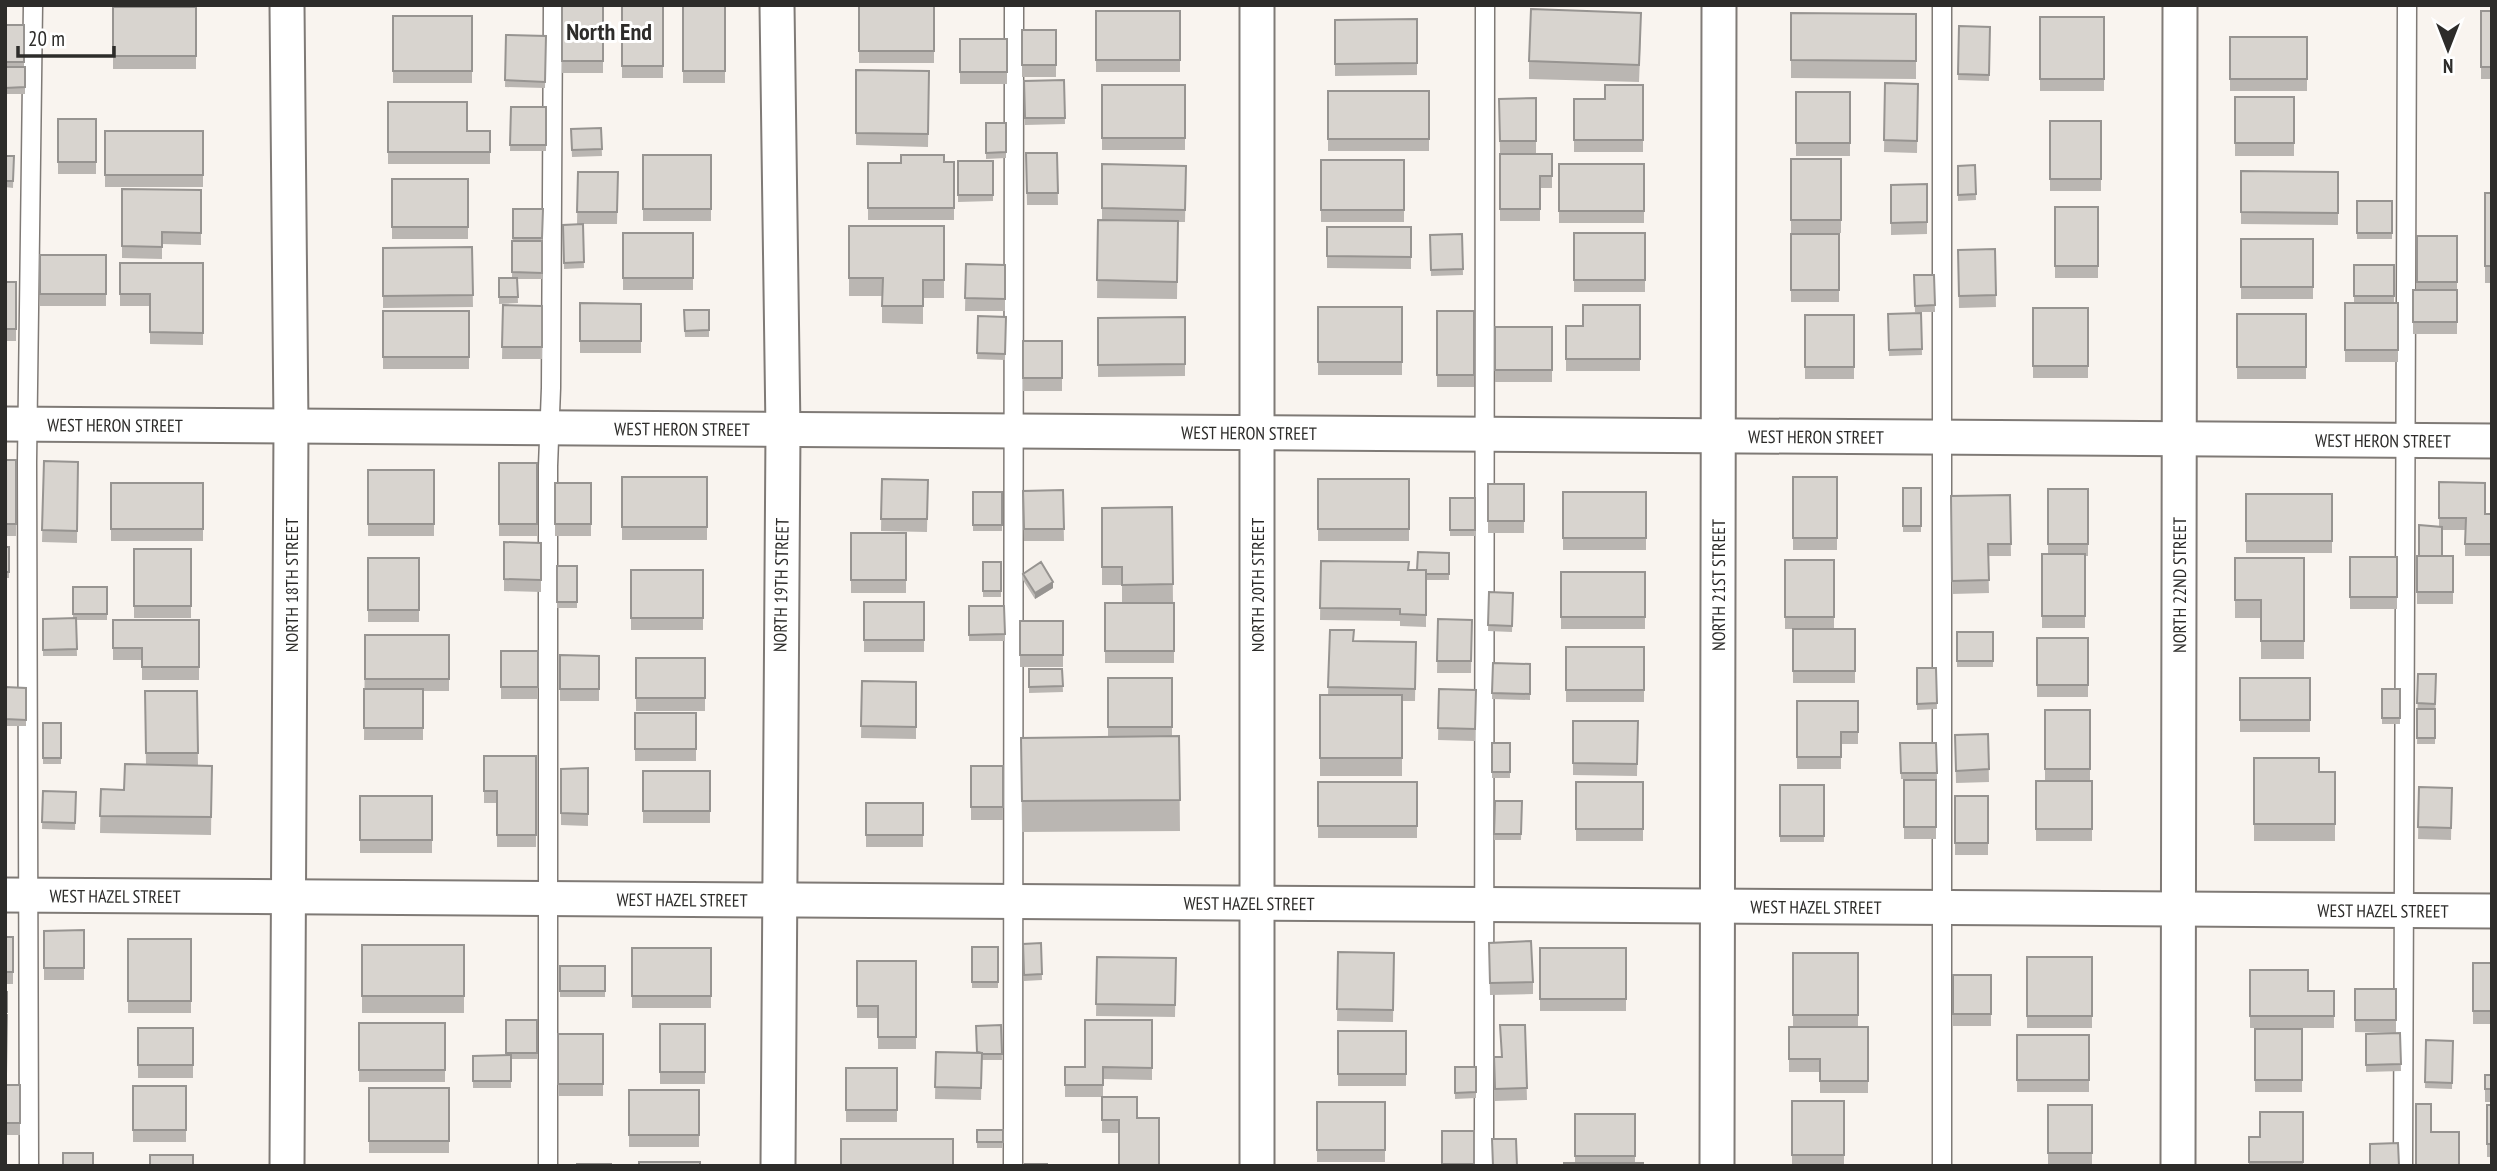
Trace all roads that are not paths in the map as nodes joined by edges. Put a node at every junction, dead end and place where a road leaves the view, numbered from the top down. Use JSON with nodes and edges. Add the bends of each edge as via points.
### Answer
{"nodes":[{"id":1,"x":33,"y":5,"type":"edge"},
{"id":2,"x":286,"y":5,"type":"edge"},
{"id":3,"x":552,"y":5,"type":"edge"},
{"id":4,"x":777,"y":5,"type":"edge"},
{"id":5,"x":1014,"y":5,"type":"edge"},
{"id":6,"x":1257,"y":5,"type":"edge"},
{"id":7,"x":1485,"y":5,"type":"edge"},
{"id":8,"x":1719,"y":5,"type":"edge"},
{"id":9,"x":1942,"y":5,"type":"edge"},
{"id":10,"x":2180,"y":5,"type":"edge"},
{"id":11,"x":2407,"y":5,"type":"edge"},
{"id":12,"x":16,"y":424,"type":"edge"},
{"id":13,"x":291,"y":426,"type":"junction"},
{"id":14,"x":550,"y":428,"type":"junction"},
{"id":15,"x":783,"y":430,"type":"junction"},
{"id":16,"x":1014,"y":431,"type":"junction"},
{"id":17,"x":1257,"y":433,"type":"junction"},
{"id":18,"x":1485,"y":434,"type":"junction"},
{"id":19,"x":1718,"y":436,"type":"junction"},
{"id":20,"x":1942,"y":438,"type":"junction"},
{"id":21,"x":2179,"y":439,"type":"junction"},
{"id":22,"x":2405,"y":441,"type":"junction"},
{"id":23,"x":2492,"y":441,"type":"edge"},
{"id":24,"x":17,"y":895,"type":"edge"},
{"id":25,"x":290,"y":897,"type":"junction"},
{"id":26,"x":550,"y":899,"type":"junction"},
{"id":27,"x":778,"y":900,"type":"junction"},
{"id":28,"x":1014,"y":902,"type":"junction"},
{"id":29,"x":1257,"y":903,"type":"junction"},
{"id":30,"x":1484,"y":905,"type":"junction"},
{"id":31,"x":1718,"y":907,"type":"junction"},
{"id":32,"x":1942,"y":908,"type":"junction"},
{"id":33,"x":2178,"y":909,"type":"junction"},
{"id":34,"x":2404,"y":911,"type":"junction"},
{"id":35,"x":2492,"y":911,"type":"edge"},
{"id":36,"x":29,"y":1166,"type":"edge"},
{"id":37,"x":287,"y":1166,"type":"edge"},
{"id":38,"x":548,"y":1166,"type":"edge"},
{"id":39,"x":778,"y":1166,"type":"edge"},
{"id":40,"x":1013,"y":1166,"type":"edge"},
{"id":41,"x":1257,"y":1166,"type":"edge"},
{"id":42,"x":1484,"y":1166,"type":"edge"},
{"id":43,"x":1717,"y":1166,"type":"edge"},
{"id":44,"x":1942,"y":1166,"type":"edge"},
{"id":45,"x":2178,"y":1166,"type":"edge"},
{"id":46,"x":2403,"y":1166,"type":"edge"}],
"edges":[{"from":1,"to":12,"type":"lane"},
{"from":2,"to":13,"type":"street","name":"NORTH 18TH STREET"},
{"from":3,"to":14,"type":"lane"},
{"from":4,"to":15,"type":"street","name":"NORTH 19TH STREET"},
{"from":5,"to":16,"type":"lane"},
{"from":6,"to":17,"type":"street","name":"NORTH 20TH STREET"},
{"from":7,"to":18,"type":"lane"},
{"from":8,"to":19,"type":"street","name":"NORTH 21ST STREET"},
{"from":9,"to":20,"type":"lane"},
{"from":10,"to":21,"type":"street","name":"NORTH 22ND STREET"},
{"from":11,"to":22,"type":"lane"},
{"from":12,"to":13,"type":"street","name":"WEST HERON STREET"},
{"from":12,"to":24,"type":"lane"},
{"from":13,"to":14,"type":"street","name":"WEST HERON STREET"},
{"from":13,"to":25,"type":"street","name":"NORTH 18TH STREET"},
{"from":14,"to":15,"type":"street","name":"WEST HERON STREET"},
{"from":14,"to":26,"type":"lane"},
{"from":15,"to":16,"type":"street","name":"WEST HERON STREET"},
{"from":15,"to":27,"type":"street","name":"NORTH 19TH STREET"},
{"from":16,"to":17,"type":"street","name":"WEST HERON STREET"},
{"from":16,"to":28,"type":"lane"},
{"from":17,"to":18,"type":"street","name":"WEST HERON STREET"},
{"from":17,"to":29,"type":"street","name":"NORTH 20TH STREET"},
{"from":18,"to":19,"type":"street","name":"WEST HERON STREET"},
{"from":18,"to":30,"type":"lane"},
{"from":19,"to":20,"type":"street","name":"WEST HERON STREET"},
{"from":19,"to":31,"type":"street","name":"NORTH 21ST STREET"},
{"from":20,"to":21,"type":"street","name":"WEST HERON STREET"},
{"from":20,"to":32,"type":"lane"},
{"from":21,"to":22,"type":"street","name":"WEST HERON STREET"},
{"from":21,"to":33,"type":"street","name":"NORTH 22ND STREET"},
{"from":22,"to":23,"type":"street","name":"WEST HERON STREET"},
{"from":22,"to":34,"type":"lane"},
{"from":24,"to":25,"type":"street","name":"WEST HAZEL STREET"},
{"from":24,"to":36,"type":"lane"},
{"from":25,"to":26,"type":"street","name":"WEST HAZEL STREET"},
{"from":25,"to":37,"type":"street","name":"NORTH 18TH STREET"},
{"from":26,"to":27,"type":"street","name":"WEST HAZEL STREET"},
{"from":26,"to":38,"type":"lane"},
{"from":27,"to":28,"type":"street","name":"WEST HAZEL STREET"},
{"from":27,"to":39,"type":"street","name":"NORTH 19TH STREET"},
{"from":28,"to":29,"type":"street","name":"WEST HAZEL STREET"},
{"from":28,"to":40,"type":"lane"},
{"from":29,"to":30,"type":"street","name":"WEST HAZEL STREET"},
{"from":29,"to":41,"type":"street","name":"NORTH 20TH STREET"},
{"from":30,"to":31,"type":"street","name":"WEST HAZEL STREET"},
{"from":30,"to":42,"type":"lane"},
{"from":31,"to":32,"type":"street","name":"WEST HAZEL STREET"},
{"from":31,"to":43,"type":"street","name":"NORTH 21ST STREET"},
{"from":32,"to":33,"type":"street","name":"WEST HAZEL STREET"},
{"from":32,"to":44,"type":"lane"},
{"from":33,"to":34,"type":"street","name":"WEST HAZEL STREET"},
{"from":33,"to":45,"type":"street","name":"NORTH 22ND STREET"},
{"from":34,"to":35,"type":"street","name":"WEST HAZEL STREET"},
{"from":34,"to":46,"type":"lane"}]}
